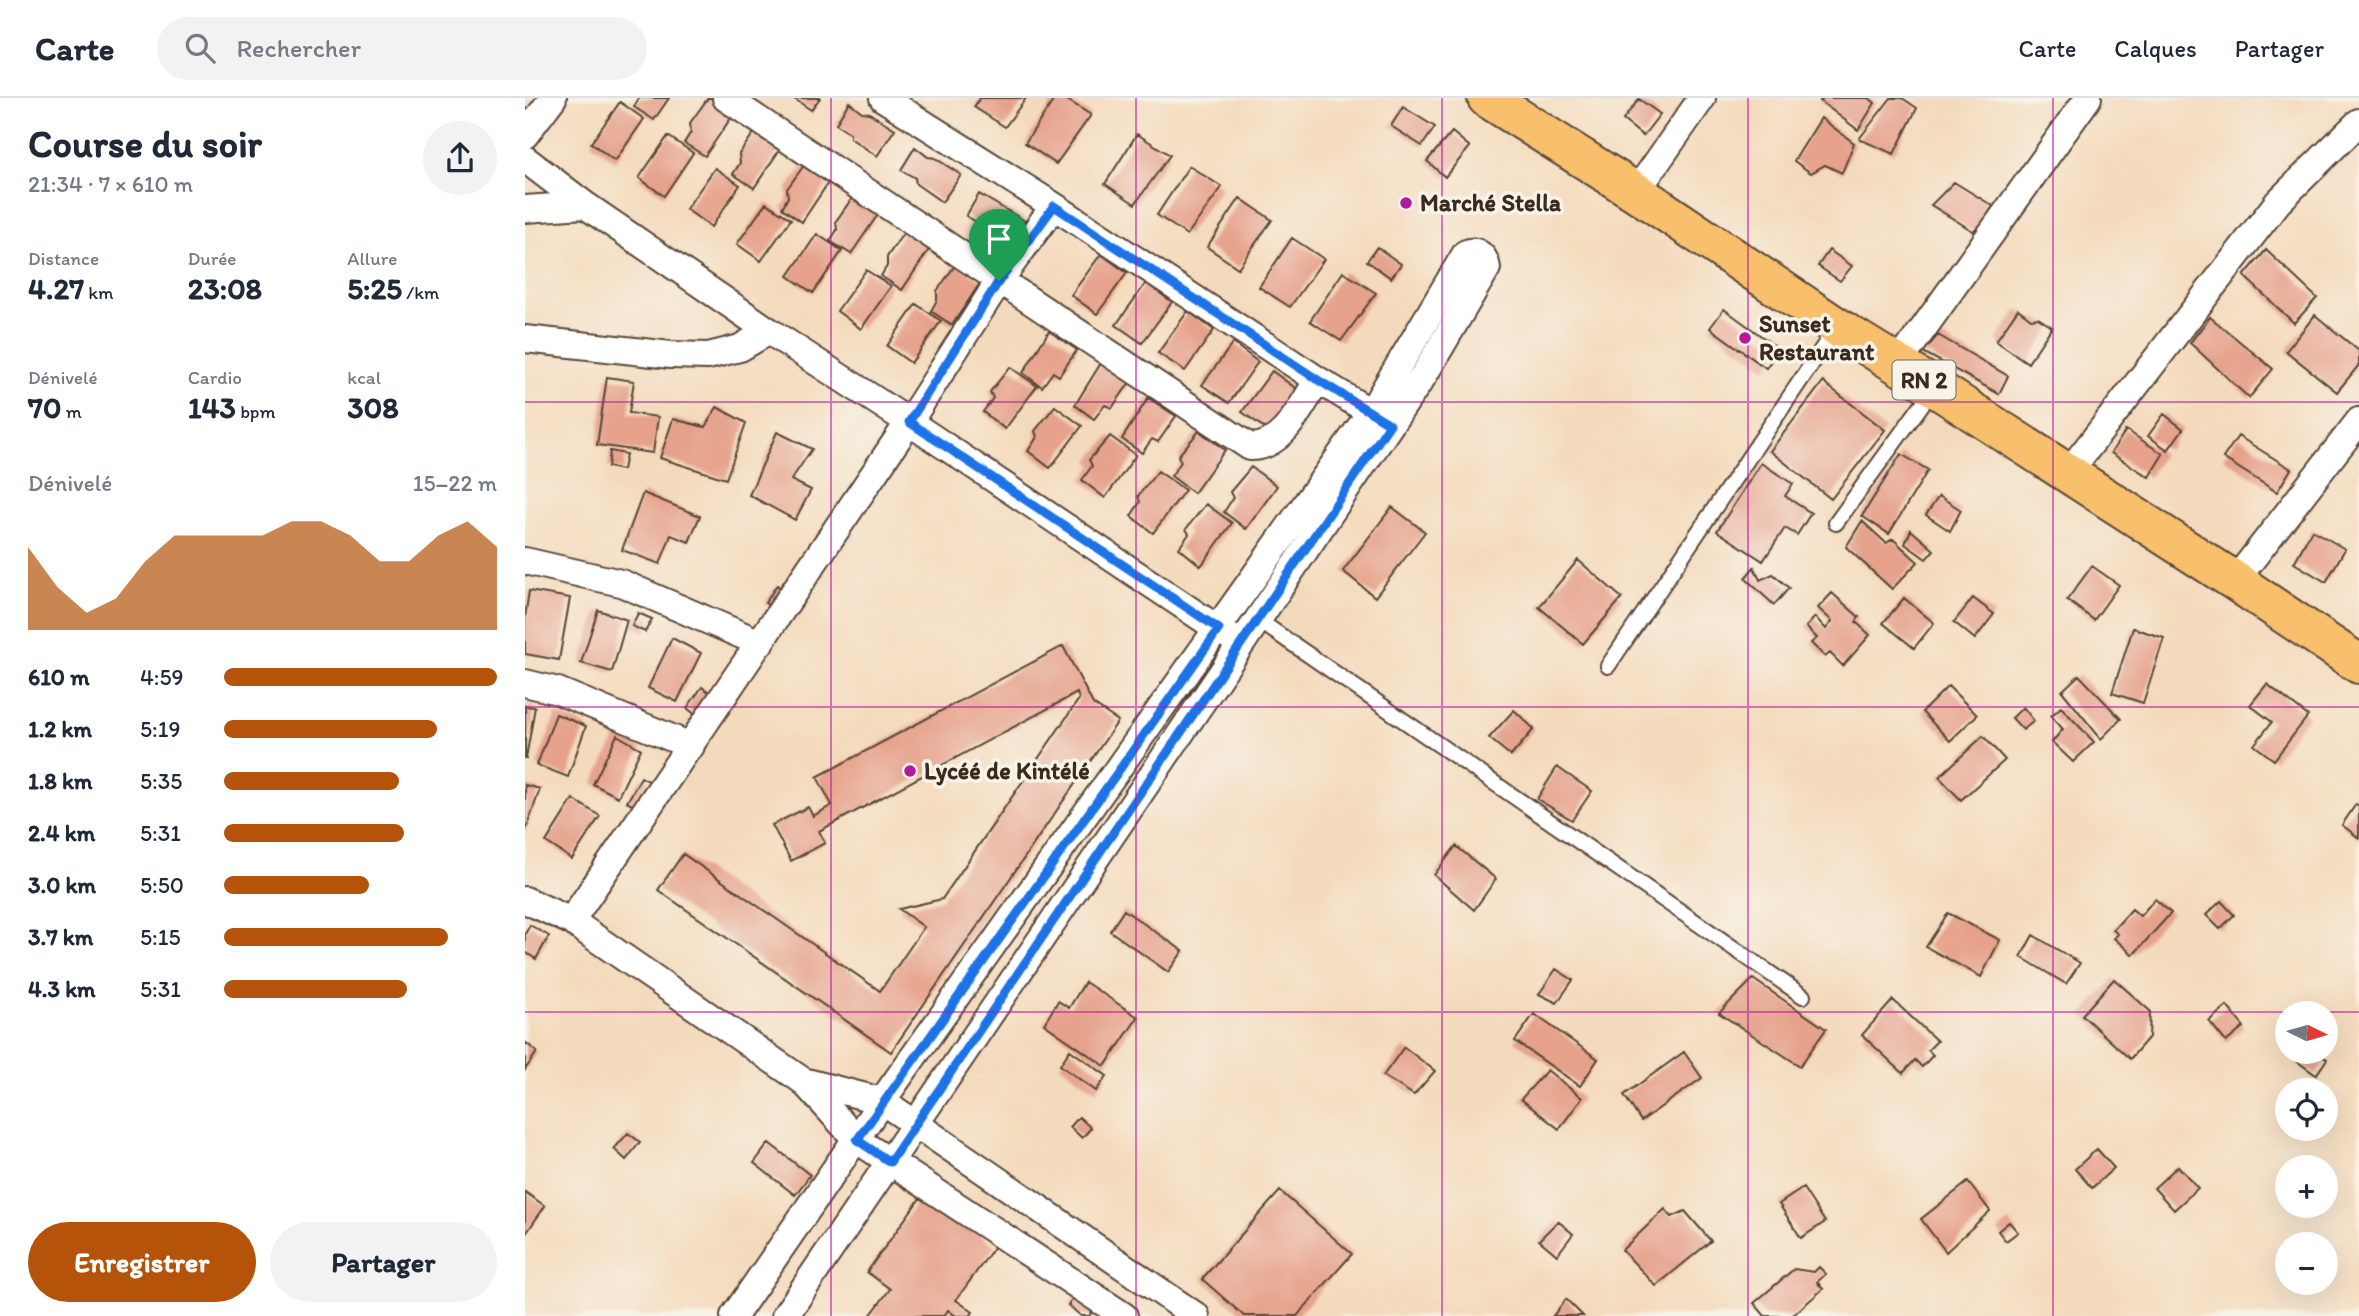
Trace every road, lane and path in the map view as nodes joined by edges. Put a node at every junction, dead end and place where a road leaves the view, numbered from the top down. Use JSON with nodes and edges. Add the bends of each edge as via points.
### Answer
{"nodes":[{"id":1,"x":553,"y":98,"type":"edge"},
{"id":2,"x":726,"y":98,"type":"edge"},
{"id":3,"x":883,"y":98,"type":"edge"},
{"id":4,"x":1487,"y":98,"type":"edge"},
{"id":5,"x":1702,"y":98,"type":"edge"},
{"id":6,"x":2088,"y":98,"type":"edge"},
{"id":7,"x":2359,"y":122,"type":"edge"},
{"id":8,"x":525,"y":135,"type":"edge"},
{"id":9,"x":525,"y":159,"type":"edge"},
{"id":10,"x":1636,"y":192,"type":"junction"},
{"id":11,"x":585,"y":205,"type":"junction"},
{"id":12,"x":1054,"y":206,"type":"junction"},
{"id":13,"x":525,"y":209,"type":"edge"},
{"id":14,"x":999,"y":281,"type":"junction"},
{"id":15,"x":1837,"y":327,"type":"junction"},
{"id":16,"x":769,"y":331,"type":"junction"},
{"id":17,"x":525,"y":339,"type":"edge"},
{"id":18,"x":1898,"y":365,"type":"junction"},
{"id":19,"x":1318,"y":380,"type":"junction"},
{"id":20,"x":1934,"y":387,"type":"junction"},
{"id":21,"x":1381,"y":418,"type":"junction"},
{"id":22,"x":2359,"y":421,"type":"edge"},
{"id":23,"x":909,"y":422,"type":"junction"},
{"id":24,"x":2068,"y":473,"type":"junction"},
{"id":25,"x":1836,"y":523,"type":"dead end"},
{"id":26,"x":525,"y":561,"type":"edge"},
{"id":27,"x":2235,"y":581,"type":"junction"},
{"id":28,"x":1258,"y":620,"type":"junction"},
{"id":29,"x":1219,"y":629,"type":"junction"},
{"id":30,"x":760,"y":643,"type":"junction"},
{"id":31,"x":1241,"y":646,"type":"junction"},
{"id":32,"x":2359,"y":664,"type":"edge"},
{"id":33,"x":1608,"y":666,"type":"dead end"},
{"id":34,"x":525,"y":683,"type":"edge"},
{"id":35,"x":691,"y":746,"type":"junction"},
{"id":36,"x":525,"y":900,"type":"edge"},
{"id":37,"x":571,"y":921,"type":"junction"},
{"id":38,"x":1803,"y":996,"type":"dead end"},
{"id":39,"x":803,"y":1081,"type":"junction"},
{"id":40,"x":883,"y":1101,"type":"junction"},
{"id":41,"x":916,"y":1124,"type":"junction"},
{"id":42,"x":857,"y":1140,"type":"junction"},
{"id":43,"x":890,"y":1162,"type":"junction"},
{"id":44,"x":734,"y":1316,"type":"edge"},
{"id":45,"x":785,"y":1316,"type":"edge"},
{"id":46,"x":1124,"y":1316,"type":"edge"},
{"id":47,"x":1196,"y":1316,"type":"edge"}],
"edges":[{"from":1,"to":8,"type":"street"},
{"from":2,"to":14,"type":"street"},
{"from":3,"to":12,"type":"street"},
{"from":4,"to":10,"type":"highway","number":"RN 2"},
{"from":5,"to":10,"type":"street"},
{"from":6,"to":18,"type":"street"},
{"from":7,"to":24,"type":"street","via":[[2277,202]]},
{"from":9,"to":11,"type":"street"},
{"from":10,"to":15,"type":"highway","number":"RN 2"},
{"from":11,"to":13,"type":"street"},
{"from":11,"to":16,"type":"street"},
{"from":12,"to":14,"type":"street"},
{"from":12,"to":19,"type":"street"},
{"from":14,"to":19,"type":"street","via":[[1251,447],[1263,448],[1280,436]]},
{"from":14,"to":23,"type":"street"},
{"from":15,"to":18,"type":"highway","number":"RN 2"},
{"from":15,"to":33,"type":"lane"},
{"from":16,"to":17,"type":"street","via":[[740,348],[708,356]]},
{"from":16,"to":23,"type":"street"},
{"from":18,"to":20,"type":"highway","number":"RN 2"},
{"from":19,"to":21,"type":"street"},
{"from":20,"to":24,"type":"highway","number":"RN 2"},
{"from":20,"to":25,"type":"lane"},
{"from":21,"to":21,"type":"street","via":[[1424,375],[1487,268],[1480,254],[1466,253]]},
{"from":21,"to":28,"type":"street"},
{"from":21,"to":29,"type":"street"},
{"from":22,"to":27,"type":"street"},
{"from":23,"to":29,"type":"street"},
{"from":23,"to":30,"type":"street"},
{"from":24,"to":27,"type":"highway","number":"RN 2"},
{"from":26,"to":30,"type":"street","via":[[621,583]]},
{"from":27,"to":32,"type":"highway","number":"RN 2"},
{"from":28,"to":31,"type":"street"},
{"from":28,"to":38,"type":"lane"},
{"from":29,"to":31,"type":"street"},
{"from":29,"to":40,"type":"street"},
{"from":30,"to":35,"type":"street"},
{"from":31,"to":41,"type":"street"},
{"from":34,"to":35,"type":"street","via":[[558,691]]},
{"from":35,"to":37,"type":"street"},
{"from":36,"to":37,"type":"street"},
{"from":37,"to":39,"type":"street"},
{"from":39,"to":40,"type":"street"},
{"from":39,"to":42,"type":"street"},
{"from":40,"to":41,"type":"street"},
{"from":40,"to":42,"type":"street"},
{"from":41,"to":43,"type":"street"},
{"from":41,"to":47,"type":"street"},
{"from":42,"to":43,"type":"street"},
{"from":42,"to":44,"type":"street"},
{"from":43,"to":45,"type":"street"},
{"from":43,"to":46,"type":"street"}]}
